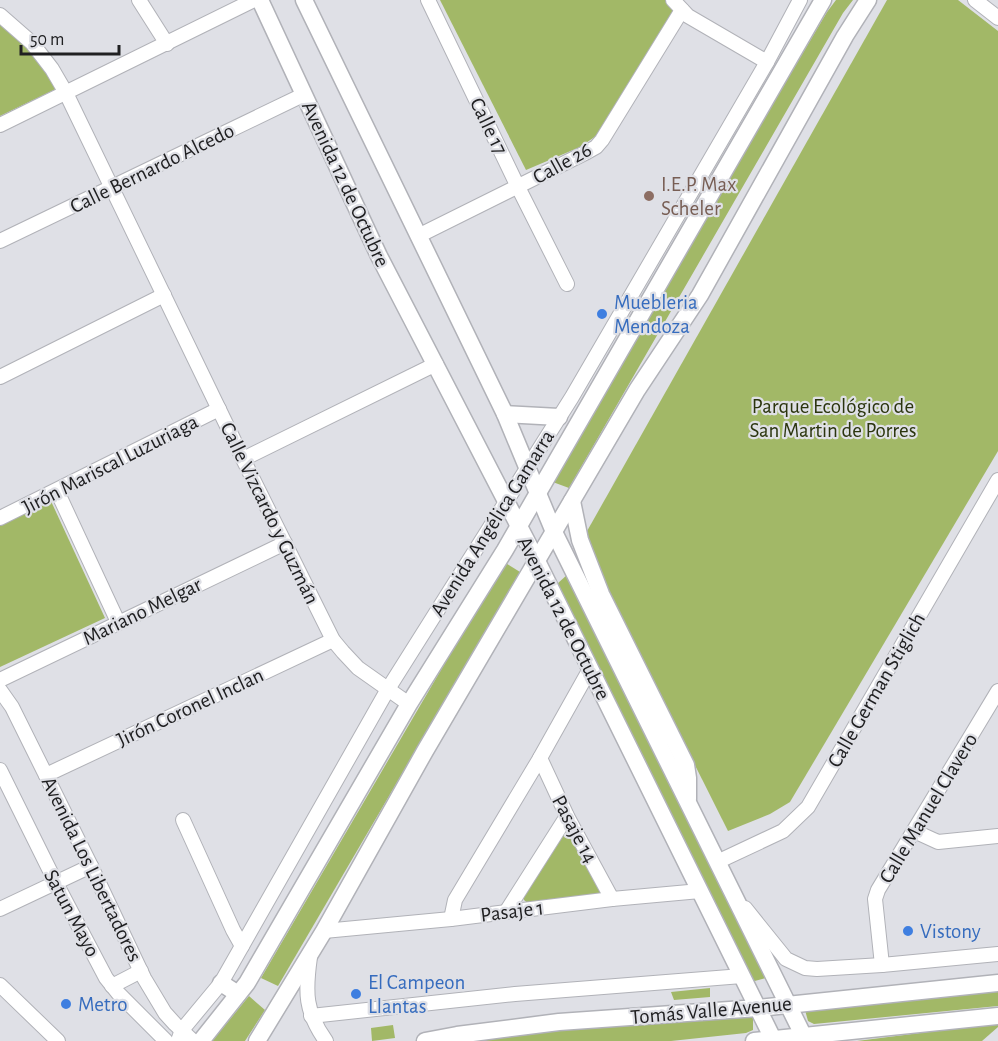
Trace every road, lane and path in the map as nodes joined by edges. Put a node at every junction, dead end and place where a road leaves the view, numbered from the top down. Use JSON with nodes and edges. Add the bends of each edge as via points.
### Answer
{"nodes":[{"id":1,"x":140,"y":0,"type":"edge"},
{"id":2,"x":254,"y":0,"type":"edge"},
{"id":3,"x":260,"y":0,"type":"edge"},
{"id":4,"x":304,"y":0,"type":"edge"},
{"id":5,"x":428,"y":0,"type":"edge"},
{"id":6,"x":800,"y":0,"type":"edge"},
{"id":7,"x":868,"y":0,"type":"edge"},
{"id":8,"x":975,"y":0,"type":"edge"},
{"id":9,"x":818,"y":2,"type":"edge"},
{"id":10,"x":677,"y":5,"type":"edge"},
{"id":11,"x":0,"y":15,"type":"edge"},
{"id":12,"x":998,"y":18,"type":"edge"},
{"id":13,"x":167,"y":44,"type":"junction"},
{"id":14,"x":766,"y":62,"type":"junction"},
{"id":15,"x":66,"y":93,"type":"junction"},
{"id":16,"x":303,"y":95,"type":"junction"},
{"id":17,"x":0,"y":125,"type":"edge"},
{"id":18,"x":518,"y":187,"type":"junction"},
{"id":19,"x":111,"y":188,"type":"junction"},
{"id":20,"x":418,"y":236,"type":"junction"},
{"id":21,"x":0,"y":241,"type":"edge"},
{"id":22,"x":567,"y":284,"type":"dead end"},
{"id":23,"x":164,"y":295,"type":"junction"},
{"id":24,"x":436,"y":364,"type":"junction"},
{"id":25,"x":0,"y":377,"type":"edge"},
{"id":26,"x":219,"y":409,"type":"junction"},
{"id":27,"x":505,"y":414,"type":"junction"},
{"id":28,"x":559,"y":417,"type":"junction"},
{"id":29,"x":243,"y":459,"type":"junction"},
{"id":30,"x":528,"y":467,"type":"junction"},
{"id":31,"x":998,"y":480,"type":"edge"},
{"id":32,"x":57,"y":491,"type":"junction"},
{"id":33,"x":538,"y":492,"type":"junction"},
{"id":34,"x":506,"y":500,"type":"junction"},
{"id":35,"x":573,"y":501,"type":"junction"},
{"id":36,"x":992,"y":505,"type":"edge"},
{"id":37,"x":0,"y":518,"type":"edge"},
{"id":38,"x":518,"y":527,"type":"junction"},
{"id":39,"x":554,"y":532,"type":"junction"},
{"id":40,"x":285,"y":543,"type":"junction"},
{"id":41,"x":537,"y":561,"type":"junction"},
{"id":42,"x":118,"y":622,"type":"junction"},
{"id":43,"x":333,"y":639,"type":"junction"},
{"id":44,"x":590,"y":669,"type":"junction"},
{"id":45,"x":0,"y":680,"type":"edge"},
{"id":46,"x":388,"y":689,"type":"junction"},
{"id":47,"x":0,"y":690,"type":"edge"},
{"id":48,"x":998,"y":691,"type":"edge"},
{"id":49,"x":409,"y":704,"type":"junction"},
{"id":50,"x":540,"y":759,"type":"junction"},
{"id":51,"x":0,"y":770,"type":"edge"},
{"id":52,"x":46,"y":775,"type":"junction"},
{"id":53,"x":6,"y":796,"type":"edge"},
{"id":54,"x":688,"y":803,"type":"junction"},
{"id":55,"x":567,"y":816,"type":"junction"},
{"id":56,"x":183,"y":820,"type":"dead end"},
{"id":57,"x":914,"y":831,"type":"junction"},
{"id":58,"x":998,"y":836,"type":"edge"},
{"id":59,"x":717,"y":862,"type":"junction"},
{"id":60,"x":91,"y":866,"type":"junction"},
{"id":61,"x":56,"y":883,"type":"junction"},
{"id":62,"x":700,"y":891,"type":"junction"},
{"id":63,"x":735,"y":897,"type":"junction"},
{"id":64,"x":612,"y":899,"type":"junction"},
{"id":65,"x":0,"y":909,"type":"edge"},
{"id":66,"x":506,"y":912,"type":"junction"},
{"id":67,"x":451,"y":919,"type":"junction"},
{"id":68,"x":324,"y":931,"type":"junction"},
{"id":69,"x":242,"y":946,"type":"junction"},
{"id":70,"x":311,"y":952,"type":"junction"},
{"id":71,"x":998,"y":954,"type":"edge"},
{"id":72,"x":882,"y":965,"type":"junction"},
{"id":73,"x":141,"y":971,"type":"junction"},
{"id":74,"x":742,"y":976,"type":"junction"},
{"id":75,"x":221,"y":983,"type":"junction"},
{"id":76,"x":998,"y":983,"type":"edge"},
{"id":77,"x":0,"y":985,"type":"edge"},
{"id":78,"x":112,"y":986,"type":"junction"},
{"id":79,"x":238,"y":994,"type":"junction"},
{"id":80,"x":788,"y":1005,"type":"junction"},
{"id":81,"x":758,"y":1008,"type":"junction"},
{"id":82,"x":311,"y":1016,"type":"junction"},
{"id":83,"x":998,"y":1016,"type":"edge"},
{"id":84,"x":180,"y":1035,"type":"edge"},
{"id":85,"x":804,"y":1039,"type":"edge"},
{"id":86,"x":774,"y":1040,"type":"edge"},
{"id":87,"x":58,"y":1041,"type":"edge"},
{"id":88,"x":166,"y":1041,"type":"edge"},
{"id":89,"x":194,"y":1041,"type":"edge"},
{"id":90,"x":201,"y":1041,"type":"edge"},
{"id":91,"x":257,"y":1041,"type":"edge"},
{"id":92,"x":326,"y":1041,"type":"edge"},
{"id":93,"x":425,"y":1041,"type":"edge"},
{"id":94,"x":754,"y":1041,"type":"edge"}],
"edges":[{"from":1,"to":13,"type":"street"},
{"from":2,"to":13,"type":"street"},
{"from":3,"to":16,"type":"main road","name":"Avenida 12 de Octubre"},
{"from":4,"to":20,"type":"main road","name":"Avenida 12 de Octubre"},
{"from":5,"to":18,"type":"street","name":"Calle 17"},
{"from":6,"to":14,"type":"street","name":"Avenida Angélica Gamarra"},
{"from":7,"to":35,"type":"main road","via":[[700,295],[637,390]]},
{"from":8,"to":12,"type":"street"},
{"from":9,"to":33,"type":"main road","name":"Avenida Angélica Gamarra"},
{"from":10,"to":14,"type":"street","via":[[695,21]]},
{"from":10,"to":18,"type":"street","name":"Calle 26","via":[[596,147]]},
{"from":11,"to":15,"type":"street","name":"Calle Vizcardo y Guzmán","via":[[32,43]]},
{"from":13,"to":15,"type":"street"},
{"from":14,"to":28,"type":"street","name":"Avenida Angélica Gamarra"},
{"from":15,"to":17,"type":"street"},
{"from":15,"to":19,"type":"street","name":"Calle Vizcardo y Guzmán"},
{"from":16,"to":19,"type":"street","name":"Calle Bernardo Alcedo"},
{"from":16,"to":24,"type":"main road","name":"Avenida 12 de Octubre","via":[[379,256]]},
{"from":18,"to":20,"type":"street","name":"Calle 26"},
{"from":18,"to":22,"type":"street","name":"Calle 17"},
{"from":19,"to":21,"type":"street","name":"Calle Bernardo Alcedo"},
{"from":19,"to":23,"type":"street","name":"Calle Vizcardo y Guzmán"},
{"from":20,"to":27,"type":"main road","name":"Avenida 12 de Octubre"},
{"from":23,"to":25,"type":"street"},
{"from":23,"to":26,"type":"street","name":"Calle Vizcardo y Guzmán"},
{"from":24,"to":29,"type":"street"},
{"from":24,"to":34,"type":"main road","name":"Avenida 12 de Octubre"},
{"from":26,"to":29,"type":"street","name":"Calle Vizcardo y Guzmán"},
{"from":26,"to":32,"type":"street","name":"Jirón Mariscal Luzuriaga"},
{"from":27,"to":28,"type":"main road"},
{"from":27,"to":30,"type":"main road","name":"Avenida 12 de Octubre"},
{"from":28,"to":30,"type":"street","name":"Avenida Angélica Gamarra"},
{"from":29,"to":40,"type":"street","name":"Calle Vizcardo y Guzmán"},
{"from":30,"to":33,"type":"main road","name":"Avenida 12 de Octubre"},
{"from":30,"to":34,"type":"street","name":"Avenida Angélica Gamarra"},
{"from":31,"to":36,"type":"street","name":"Calle German Stiglich"},
{"from":32,"to":37,"type":"street","name":"Jirón Mariscal Luzuriaga"},
{"from":32,"to":42,"type":"street"},
{"from":33,"to":38,"type":"main road","name":"Avenida Angélica Gamarra"},
{"from":33,"to":39,"type":"main road","name":"Avenida 12 de Octubre"},
{"from":34,"to":38,"type":"main road","name":"Avenida 12 de Octubre"},
{"from":34,"to":46,"type":"street","name":"Avenida Angélica Gamarra"},
{"from":35,"to":39,"type":"main road"},
{"from":35,"to":54,"type":"main road","via":[[578,534],[601,594],[686,765]]},
{"from":36,"to":59,"type":"street","name":"Calle German Stiglich","via":[[808,807],[783,831]]},
{"from":38,"to":41,"type":"main road","name":"Avenida 12 de Octubre"},
{"from":38,"to":49,"type":"main road","name":"Avenida Angélica Gamarra"},
{"from":39,"to":41,"type":"main road"},
{"from":39,"to":54,"type":"main road","name":"Avenida 12 de Octubre"},
{"from":40,"to":42,"type":"street","name":"Mariano Melgar"},
{"from":40,"to":43,"type":"street","name":"Calle Vizcardo y Guzmán"},
{"from":41,"to":44,"type":"main road","name":"Avenida 12 de Octubre"},
{"from":41,"to":68,"type":"main road"},
{"from":42,"to":45,"type":"street","name":"Mariano Melgar"},
{"from":43,"to":46,"type":"street","name":"Calle Vizcardo y Guzmán","via":[[358,668]]},
{"from":43,"to":52,"type":"street","name":"Jirón Coronel Inclan"},
{"from":44,"to":50,"type":"street"},
{"from":44,"to":62,"type":"main road","name":"Avenida 12 de Octubre"},
{"from":46,"to":49,"type":"street","name":"Calle Vizcardo y Guzmán"},
{"from":46,"to":69,"type":"street","name":"Avenida Angélica Gamarra"},
{"from":47,"to":52,"type":"street","name":"Avenida Los Libertadores"},
{"from":48,"to":57,"type":"street","name":"Calle Manuel Clavero"},
{"from":49,"to":79,"type":"main road","name":"Avenida Angélica Gamarra"},
{"from":50,"to":55,"type":"street","name":"Pasaje 14"},
{"from":50,"to":67,"type":"street","via":[[455,900]]},
{"from":51,"to":53,"type":"street","name":"Satun Mayo"},
{"from":52,"to":60,"type":"street","name":"Avenida Los Libertadores"},
{"from":53,"to":61,"type":"street","name":"Satun Mayo"},
{"from":54,"to":59,"type":"main road","name":"Avenida 12 de Octubre"},
{"from":55,"to":64,"type":"street","name":"Pasaje 14"},
{"from":55,"to":66,"type":"street"},
{"from":56,"to":69,"type":"street"},
{"from":57,"to":58,"type":"street","via":[[938,842]]},
{"from":57,"to":72,"type":"street","name":"Calle Manuel Clavero","via":[[875,899]]},
{"from":59,"to":63,"type":"main road","name":"Avenida 12 de Octubre"},
{"from":60,"to":61,"type":"street"},
{"from":60,"to":73,"type":"street","name":"Avenida Los Libertadores"},
{"from":61,"to":65,"type":"street"},
{"from":61,"to":78,"type":"street","name":"Satun Mayo"},
{"from":62,"to":64,"type":"street","name":"Pasaje 1"},
{"from":62,"to":74,"type":"main road","name":"Avenida 12 de Octubre"},
{"from":63,"to":72,"type":"street","name":"Tomás Valle Avenue","via":[[786,959],[796,964],[817,969]]},
{"from":63,"to":80,"type":"main road","name":"Avenida 12 de Octubre"},
{"from":64,"to":66,"type":"street","name":"Pasaje 1"},
{"from":66,"to":67,"type":"street","name":"Pasaje 1"},
{"from":67,"to":68,"type":"street","name":"Pasaje 1"},
{"from":68,"to":70,"type":"main road"},
{"from":69,"to":75,"type":"street","name":"Avenida Angélica Gamarra"},
{"from":70,"to":82,"type":"street","via":[[307,977]]},
{"from":70,"to":91,"type":"main road"},
{"from":71,"to":72,"type":"street","name":"Tomás Valle Avenue"},
{"from":73,"to":78,"type":"street"},
{"from":73,"to":84,"type":"street","name":"Avenida Los Libertadores"},
{"from":74,"to":81,"type":"main road","name":"Avenida 12 de Octubre"},
{"from":74,"to":82,"type":"street","via":[[515,994]]},
{"from":75,"to":79,"type":"main road"},
{"from":75,"to":84,"type":"street","name":"Avenida Angélica Gamarra"},
{"from":76,"to":80,"type":"main road","name":"Tomás Valle Avenue"},
{"from":77,"to":87,"type":"street"},
{"from":78,"to":88,"type":"street","name":"Satun Mayo"},
{"from":79,"to":90,"type":"main road","name":"Avenida Angélica Gamarra"},
{"from":80,"to":81,"type":"main road","name":"Tomás Valle Avenue"},
{"from":80,"to":85,"type":"main road","name":"Avenida 12 de Octubre"},
{"from":81,"to":86,"type":"main road","name":"Avenida 12 de Octubre"},
{"from":81,"to":93,"type":"main road","name":"Tomás Valle Avenue","via":[[559,1022]]},
{"from":82,"to":92,"type":"street"},
{"from":83,"to":85,"type":"main road","name":"Tomás Valle Avenue"},
{"from":84,"to":89,"type":"street","name":"Avenida Los Libertadores"},
{"from":85,"to":86,"type":"main road","name":"Tomás Valle Avenue"},
{"from":86,"to":94,"type":"main road","name":"Tomás Valle Avenue"}]}
